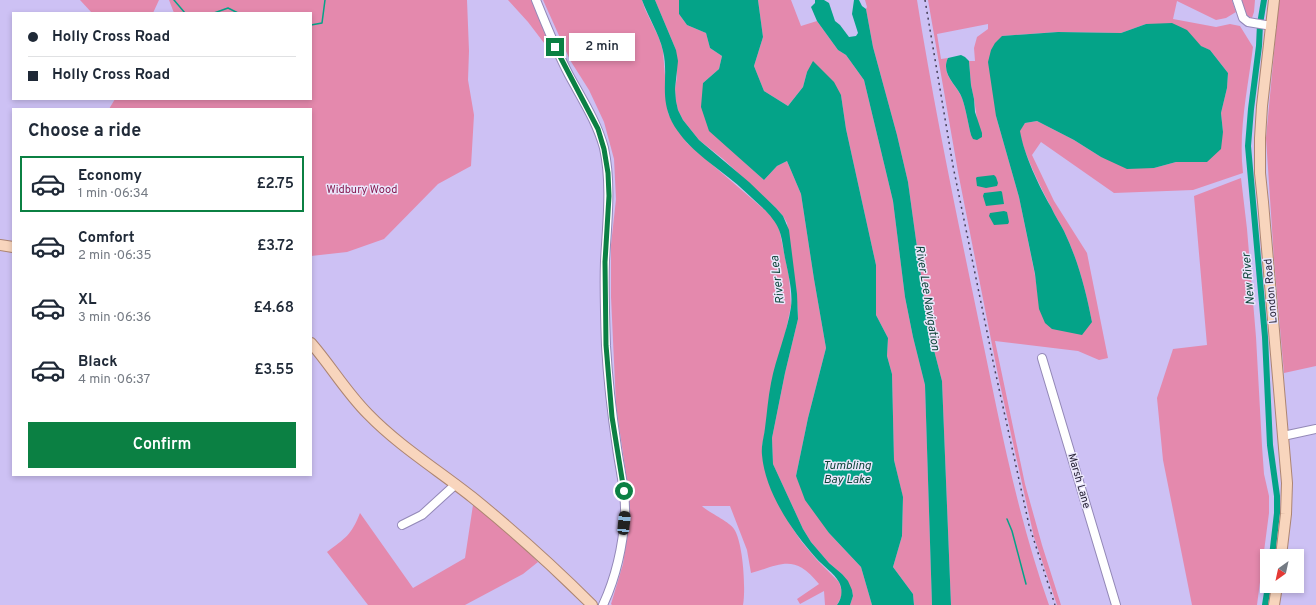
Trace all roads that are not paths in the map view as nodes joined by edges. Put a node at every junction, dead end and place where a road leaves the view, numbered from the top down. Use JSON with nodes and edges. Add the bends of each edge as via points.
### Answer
{"nodes":[{"id":1,"x":536,"y":0,"type":"edge"},
{"id":2,"x":1237,"y":0,"type":"edge"},
{"id":3,"x":1274,"y":0,"type":"edge"},
{"id":4,"x":1264,"y":25,"type":"junction"},
{"id":5,"x":0,"y":244,"type":"edge"},
{"id":6,"x":12,"y":247,"type":"edge"},
{"id":7,"x":312,"y":344,"type":"edge"},
{"id":8,"x":1042,"y":358,"type":"dead end"},
{"id":9,"x":1316,"y":429,"type":"edge"},
{"id":10,"x":1283,"y":436,"type":"junction"},
{"id":11,"x":456,"y":484,"type":"junction"},
{"id":12,"x":402,"y":525,"type":"dead end"},
{"id":13,"x":1282,"y":549,"type":"edge"},
{"id":14,"x":1276,"y":593,"type":"edge"},
{"id":15,"x":592,"y":605,"type":"edge"},
{"id":16,"x":603,"y":605,"type":"edge"},
{"id":17,"x":1116,"y":605,"type":"edge"},
{"id":18,"x":1274,"y":605,"type":"edge"}],
"edges":[{"from":1,"to":16,"type":"street","via":[[555,47],[598,129],[608,173],[606,345],[612,417],[625,512],[620,551],[613,580]]},
{"from":2,"to":4,"type":"street","via":[[1244,20]]},
{"from":3,"to":4,"type":"main road","name":"London Road"},
{"from":4,"to":10,"type":"main road","name":"London Road","via":[[1260,173]]},
{"from":5,"to":6,"type":"main road"},
{"from":7,"to":11,"type":"main road","via":[[344,388],[368,415]]},
{"from":8,"to":17,"type":"street","name":"Marsh Lane"},
{"from":9,"to":10,"type":"street"},
{"from":10,"to":13,"type":"main road","name":"London Road","via":[[1287,494]]},
{"from":11,"to":12,"type":"street","via":[[422,515]]},
{"from":11,"to":15,"type":"main road","via":[[544,558]]},
{"from":14,"to":18,"type":"main road"}]}
